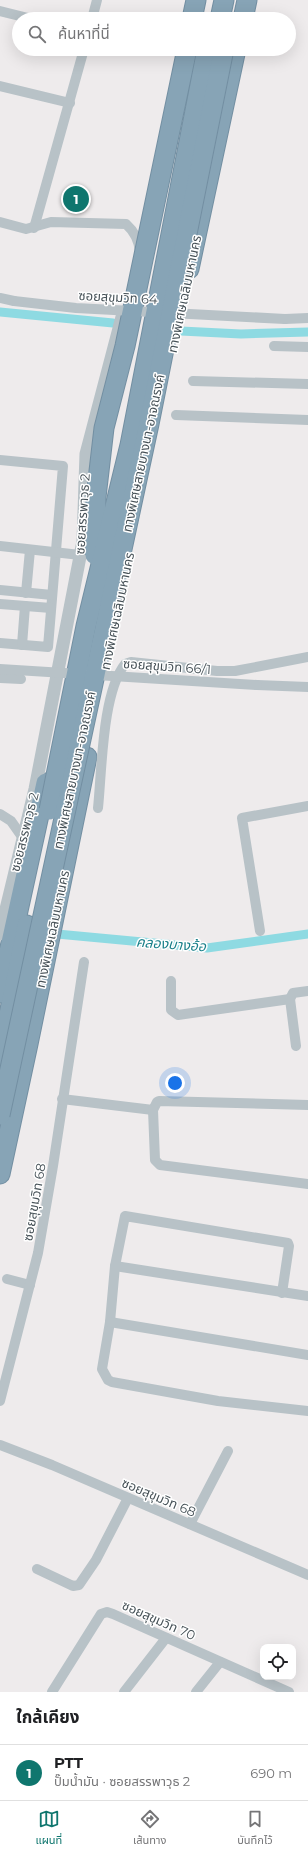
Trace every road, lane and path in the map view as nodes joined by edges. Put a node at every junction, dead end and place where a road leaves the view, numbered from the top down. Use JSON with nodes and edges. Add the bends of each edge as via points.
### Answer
{"nodes":[{"id":1,"x":97,"y":0,"type":"edge"},
{"id":2,"x":196,"y":0,"type":"edge"},
{"id":3,"x":217,"y":0,"type":"edge"},
{"id":4,"x":224,"y":0,"type":"edge"},
{"id":5,"x":234,"y":0,"type":"edge"},
{"id":6,"x":247,"y":0,"type":"edge"},
{"id":7,"x":0,"y":11,"type":"edge"},
{"id":8,"x":94,"y":12,"type":"edge"},
{"id":9,"x":193,"y":12,"type":"edge"},
{"id":10,"x":214,"y":12,"type":"edge"},
{"id":11,"x":221,"y":12,"type":"edge"},
{"id":12,"x":231,"y":12,"type":"edge"},
{"id":13,"x":244,"y":12,"type":"edge"},
{"id":14,"x":12,"y":14,"type":"edge"},
{"id":15,"x":82,"y":56,"type":"edge"},
{"id":16,"x":186,"y":56,"type":"edge"},
{"id":17,"x":206,"y":56,"type":"edge"},
{"id":18,"x":212,"y":56,"type":"edge"},
{"id":19,"x":223,"y":56,"type":"edge"},
{"id":20,"x":234,"y":56,"type":"edge"},
{"id":21,"x":0,"y":86,"type":"edge"},
{"id":22,"x":70,"y":103,"type":"junction"},
{"id":23,"x":0,"y":222,"type":"edge"},
{"id":24,"x":34,"y":228,"type":"junction"},
{"id":25,"x":0,"y":298,"type":"edge"},
{"id":26,"x":123,"y":316,"type":"joint"},
{"id":27,"x":308,"y":318,"type":"edge"},
{"id":28,"x":274,"y":346,"type":"dead end"},
{"id":29,"x":308,"y":347,"type":"edge"},
{"id":30,"x":193,"y":381,"type":"dead end"},
{"id":31,"x":308,"y":384,"type":"edge"},
{"id":32,"x":176,"y":415,"type":"dead end"},
{"id":33,"x":308,"y":420,"type":"edge"},
{"id":34,"x":0,"y":460,"type":"edge"},
{"id":35,"x":0,"y":546,"type":"edge"},
{"id":36,"x":30,"y":550,"type":"junction"},
{"id":37,"x":56,"y":553,"type":"junction"},
{"id":38,"x":80,"y":555,"type":"junction"},
{"id":39,"x":95,"y":586,"type":"junction"},
{"id":40,"x":0,"y":590,"type":"edge"},
{"id":41,"x":26,"y":593,"type":"junction"},
{"id":42,"x":52,"y":595,"type":"junction"},
{"id":43,"x":0,"y":604,"type":"edge"},
{"id":44,"x":25,"y":606,"type":"junction"},
{"id":45,"x":51,"y":608,"type":"junction"},
{"id":46,"x":0,"y":643,"type":"edge"},
{"id":47,"x":22,"y":645,"type":"junction"},
{"id":48,"x":308,"y":657,"type":"edge"},
{"id":49,"x":0,"y":669,"type":"edge"},
{"id":50,"x":0,"y":678,"type":"edge"},
{"id":51,"x":21,"y":679,"type":"dead end"},
{"id":52,"x":308,"y":687,"type":"edge"},
{"id":53,"x":308,"y":806,"type":"edge"},
{"id":54,"x":98,"y":808,"type":"dead end"},
{"id":55,"x":0,"y":814,"type":"edge"},
{"id":56,"x":23,"y":838,"type":"junction"},
{"id":57,"x":260,"y":931,"type":"dead end"},
{"id":58,"x":0,"y":934,"type":"edge"},
{"id":59,"x":84,"y":962,"type":"dead end"},
{"id":60,"x":171,"y":981,"type":"dead end"},
{"id":61,"x":308,"y":991,"type":"edge"},
{"id":62,"x":0,"y":992,"type":"edge"},
{"id":63,"x":290,"y":999,"type":"junction"},
{"id":64,"x":296,"y":1046,"type":"dead end"},
{"id":65,"x":0,"y":1059,"type":"edge"},
{"id":66,"x":62,"y":1099,"type":"junction"},
{"id":67,"x":308,"y":1105,"type":"edge"},
{"id":68,"x":153,"y":1110,"type":"junction"},
{"id":69,"x":0,"y":1115,"type":"edge"},
{"id":70,"x":0,"y":1174,"type":"edge"},
{"id":71,"x":308,"y":1184,"type":"edge"},
{"id":72,"x":115,"y":1266,"type":"junction"},
{"id":73,"x":7,"y":1279,"type":"dead end"},
{"id":74,"x":30,"y":1285,"type":"junction"},
{"id":75,"x":282,"y":1292,"type":"junction"},
{"id":76,"x":308,"y":1296,"type":"edge"},
{"id":77,"x":110,"y":1322,"type":"junction"},
{"id":78,"x":308,"y":1355,"type":"edge"},
{"id":79,"x":0,"y":1402,"type":"edge"},
{"id":80,"x":308,"y":1411,"type":"edge"},
{"id":81,"x":0,"y":1444,"type":"edge"},
{"id":82,"x":228,"y":1451,"type":"dead end"},
{"id":83,"x":128,"y":1498,"type":"junction"},
{"id":84,"x":190,"y":1524,"type":"junction"},
{"id":85,"x":38,"y":1569,"type":"dead end"},
{"id":86,"x":308,"y":1575,"type":"edge"},
{"id":87,"x":166,"y":1638,"type":"junction"},
{"id":88,"x":220,"y":1662,"type":"junction"},
{"id":89,"x":52,"y":1691,"type":"edge"},
{"id":90,"x":124,"y":1692,"type":"edge"},
{"id":91,"x":196,"y":1692,"type":"edge"},
{"id":92,"x":289,"y":1692,"type":"edge"}],
"edges":[{"from":1,"to":8,"type":"street"},
{"from":2,"to":9,"type":"highway"},
{"from":3,"to":10,"type":"highway"},
{"from":4,"to":11,"type":"highway"},
{"from":5,"to":12,"type":"highway"},
{"from":6,"to":13,"type":"highway"},
{"from":7,"to":14,"type":"street"},
{"from":15,"to":22,"type":"street"},
{"from":16,"to":39,"type":"highway","bridge":true,"via":[[125,346],[104,428],[96,498]]},
{"from":17,"to":39,"type":"highway","name":"ทางพิเศษสายบางนา-อาจณรงค์","bridge":true,"via":[[130,445]]},
{"from":18,"to":62,"type":"highway","name":"ทางพิเศษเฉลิมมหานคร","via":[[126,449],[36,822]]},
{"from":19,"to":69,"type":"highway","name":"ทางพิเศษสายบางนา-อาจณรงค์","bridge":true,"via":[[149,424]]},
{"from":20,"to":70,"type":"highway","name":"ทางพิเศษเฉลิมมหานคร"},
{"from":21,"to":22,"type":"street"},
{"from":22,"to":24,"type":"street"},
{"from":23,"to":24,"type":"street","name":"ซอยสรรพาวุธ 2","via":[[26,229]]},
{"from":24,"to":26,"type":"street","name":"ซอยสรรพาวุธ 2","via":[[51,222],[126,224],[133,230],[140,251]]},
{"from":25,"to":27,"type":"street","name":"ซอยสุขุมวิท 64","bridge":true,"via":[[76,308]]},
{"from":26,"to":38,"type":"street","name":"ซอยสรรพาวุธ 2","via":[[86,454]]},
{"from":28,"to":29,"type":"street"},
{"from":30,"to":31,"type":"street"},
{"from":32,"to":33,"type":"street"},
{"from":34,"to":37,"type":"street","via":[[64,466]]},
{"from":35,"to":36,"type":"street"},
{"from":36,"to":37,"type":"street"},
{"from":36,"to":41,"type":"street"},
{"from":37,"to":38,"type":"street"},
{"from":37,"to":42,"type":"street"},
{"from":38,"to":56,"type":"street","name":"ซอยสรรพาวุธ 2","via":[[35,789]]},
{"from":39,"to":65,"type":"highway","name":"ทางพิเศษสายบางนา-อาจณรงค์","bridge":true},
{"from":40,"to":41,"type":"street"},
{"from":41,"to":42,"type":"street"},
{"from":42,"to":45,"type":"street"},
{"from":43,"to":44,"type":"street"},
{"from":44,"to":45,"type":"street"},
{"from":44,"to":47,"type":"street"},
{"from":45,"to":47,"type":"street","via":[[48,647]]},
{"from":46,"to":47,"type":"street"},
{"from":48,"to":54,"type":"street","via":[[235,671],[131,662],[125,664],[115,682],[106,722]]},
{"from":49,"to":52,"type":"street","name":"ซอยสุขุมวิท 66/1","bridge":true},
{"from":50,"to":51,"type":"street"},
{"from":53,"to":57,"type":"street","via":[[242,818]]},
{"from":55,"to":56,"type":"street","via":[[11,821]]},
{"from":56,"to":58,"type":"street","name":"ซอยสรรพาวุธ 2"},
{"from":59,"to":66,"type":"street","name":"ซอยสุขุมวิท 68"},
{"from":60,"to":63,"type":"street","via":[[171,1010],[178,1015]]},
{"from":61,"to":63,"type":"street","via":[[293,993]]},
{"from":63,"to":64,"type":"street"},
{"from":66,"to":68,"type":"street"},
{"from":66,"to":74,"type":"street","name":"ซอยสุขุมวิท 68","via":[[53,1166]]},
{"from":67,"to":68,"type":"street","via":[[159,1101]]},
{"from":68,"to":71,"type":"street","via":[[155,1160],[160,1166]]},
{"from":72,"to":75,"type":"street"},
{"from":72,"to":75,"type":"street","via":[[124,1219],[128,1215],[288,1243]]},
{"from":72,"to":77,"type":"street"},
{"from":73,"to":74,"type":"street"},
{"from":74,"to":79,"type":"street","name":"ซอยสุขุมวิท 68"},
{"from":75,"to":76,"type":"street"},
{"from":77,"to":78,"type":"street"},
{"from":77,"to":80,"type":"street","via":[[102,1370],[112,1382],[218,1401]]},
{"from":81,"to":83,"type":"street","name":"ซอยสุขุมวิท 68"},
{"from":82,"to":84,"type":"street"},
{"from":83,"to":84,"type":"street","name":"ซอยสุขุมวิท 68"},
{"from":83,"to":85,"type":"street","via":[[96,1560],[79,1585],[73,1586]]},
{"from":84,"to":86,"type":"street","name":"ซอยสุขุมวิท 68"},
{"from":87,"to":88,"type":"street","name":"ซอยสุขุมวิท 70"},
{"from":87,"to":89,"type":"street","name":"ซอยสุขุมวิท 70","via":[[113,1614],[101,1614]]},
{"from":87,"to":90,"type":"street"},
{"from":88,"to":91,"type":"street"},
{"from":88,"to":92,"type":"street","name":"ซอยสุขุมวิท 70"}]}
